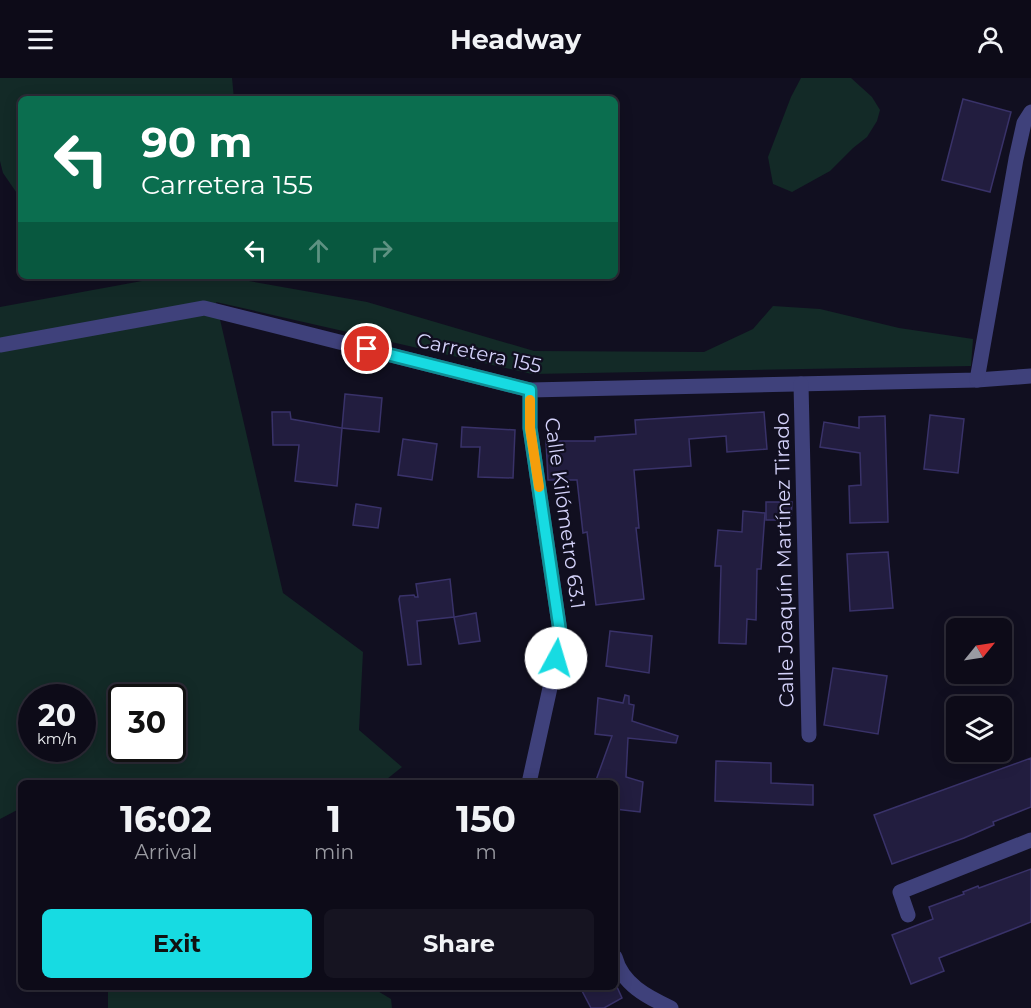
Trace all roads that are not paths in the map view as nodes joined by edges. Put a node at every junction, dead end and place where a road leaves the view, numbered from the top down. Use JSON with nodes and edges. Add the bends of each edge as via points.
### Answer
{"nodes":[{"id":1,"x":1031,"y":112,"type":"edge"},
{"id":2,"x":0,"y":345,"type":"edge"},
{"id":3,"x":1031,"y":376,"type":"edge"},
{"id":4,"x":977,"y":380,"type":"junction"},
{"id":5,"x":801,"y":384,"type":"junction"},
{"id":6,"x":530,"y":390,"type":"junction"},
{"id":7,"x":809,"y":735,"type":"dead end"},
{"id":8,"x":531,"y":780,"type":"edge"},
{"id":9,"x":1031,"y":840,"type":"edge"},
{"id":10,"x":908,"y":915,"type":"dead end"},
{"id":11,"x":618,"y":967,"type":"edge"},
{"id":12,"x":670,"y":1008,"type":"edge"}],
"edges":[{"from":1,"to":4,"type":"street","via":[[1024,123],[1016,159]]},
{"from":2,"to":6,"type":"street","name":"Carretera 155","via":[[204,308]]},
{"from":3,"to":4,"type":"street","name":"Carretera 155"},
{"from":4,"to":5,"type":"street","name":"Carretera 155"},
{"from":5,"to":6,"type":"street","name":"Carretera 155"},
{"from":5,"to":7,"type":"street","name":"Calle Joaquín Martínez Tirado"},
{"from":6,"to":8,"type":"street","name":"Calle Kilómetro 63.1","via":[[530,428],[561,638]]},
{"from":9,"to":10,"type":"street","via":[[900,892]]},
{"from":11,"to":12,"type":"street","via":[[628,982]]}]}
